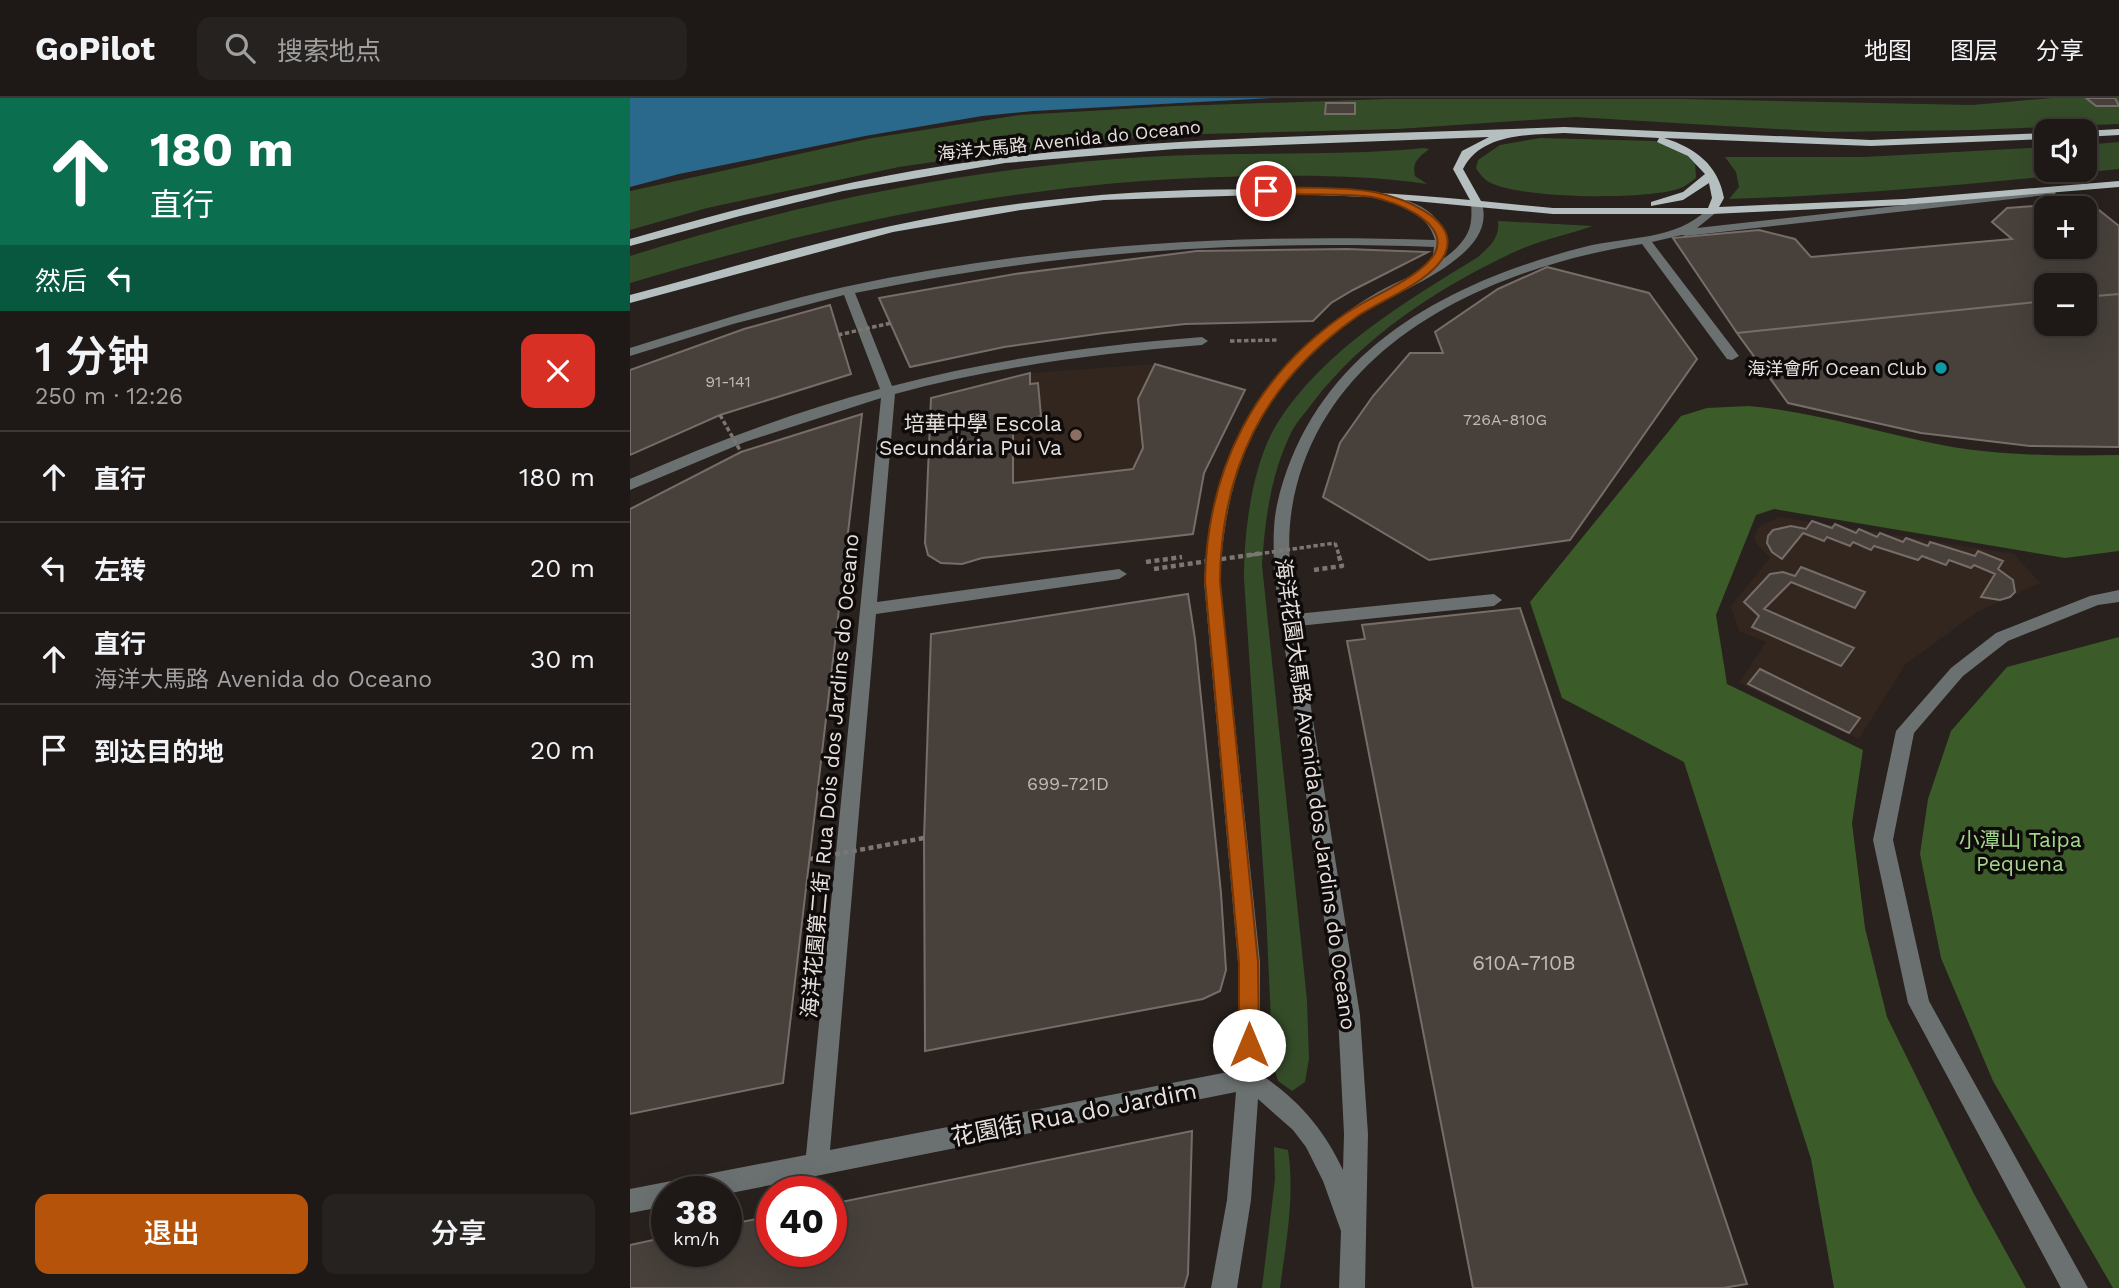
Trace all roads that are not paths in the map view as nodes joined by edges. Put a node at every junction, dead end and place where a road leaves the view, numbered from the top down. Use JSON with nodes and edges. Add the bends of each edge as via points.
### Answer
{"nodes":[{"id":1,"x":2119,"y":132,"type":"edge"},
{"id":2,"x":1520,"y":133,"type":"junction"},
{"id":3,"x":1623,"y":133,"type":"junction"},
{"id":4,"x":2097,"y":133,"type":"edge"},
{"id":5,"x":2034,"y":136,"type":"edge"},
{"id":6,"x":1711,"y":173,"type":"junction"},
{"id":7,"x":2119,"y":184,"type":"edge"},
{"id":8,"x":2073,"y":190,"type":"junction"},
{"id":9,"x":1372,"y":194,"type":"junction"},
{"id":10,"x":1477,"y":203,"type":"junction"},
{"id":11,"x":1614,"y":211,"type":"junction"},
{"id":12,"x":1712,"y":211,"type":"junction"},
{"id":13,"x":1653,"y":237,"type":"junction"},
{"id":14,"x":630,"y":243,"type":"edge"},
{"id":15,"x":1442,"y":244,"type":"junction"},
{"id":16,"x":1414,"y":278,"type":"junction"},
{"id":17,"x":848,"y":290,"type":"junction"},
{"id":18,"x":630,"y":299,"type":"edge"},
{"id":19,"x":1202,"y":341,"type":"road end"},
{"id":20,"x":630,"y":352,"type":"edge"},
{"id":21,"x":1732,"y":356,"type":"dead end"},
{"id":22,"x":888,"y":392,"type":"junction"},
{"id":23,"x":630,"y":485,"type":"edge"},
{"id":24,"x":1119,"y":574,"type":"road end"},
{"id":25,"x":2119,"y":596,"type":"edge"},
{"id":26,"x":1494,"y":600,"type":"dead end"},
{"id":27,"x":868,"y":609,"type":"junction"},
{"id":28,"x":1289,"y":621,"type":"junction"},
{"id":29,"x":1248,"y":1079,"type":"junction"},
{"id":30,"x":817,"y":1164,"type":"junction"},
{"id":31,"x":742,"y":1179,"type":"edge"},
{"id":32,"x":651,"y":1197,"type":"edge"},
{"id":33,"x":630,"y":1201,"type":"edge"},
{"id":34,"x":1353,"y":1279,"type":"edge"},
{"id":35,"x":1224,"y":1288,"type":"edge"},
{"id":36,"x":2075,"y":1288,"type":"edge"}],
"edges":[{"from":1,"to":4,"type":"main road"},
{"from":2,"to":3,"type":"main road"},
{"from":2,"to":10,"type":"main road","via":[[1484,141],[1462,157],[1458,170]]},
{"from":2,"to":14,"type":"main road","name":"海洋大馬路 Avenida do Oceano","via":[[1185,144],[931,170],[799,197]]},
{"from":3,"to":5,"type":"main road","via":[[1871,143]]},
{"from":3,"to":6,"type":"main road","via":[[1673,144],[1699,159]]},
{"from":6,"to":11,"type":"main road","via":[[1699,188],[1676,199]]},
{"from":6,"to":12,"type":"main road","via":[[1718,198]]},
{"from":7,"to":8,"type":"main road","name":"海洋花園大馬路 Avenida dos Jardins do Oceano"},
{"from":8,"to":12,"type":"main road","name":"海洋花園大馬路 Avenida dos Jardins do Oceano"},
{"from":8,"to":13,"type":"street"},
{"from":9,"to":10,"type":"main road"},
{"from":9,"to":15,"type":"street","via":[[1424,214],[1439,229]]},
{"from":9,"to":18,"type":"main road","via":[[1200,192],[1021,207],[892,229]]},
{"from":10,"to":11,"type":"main road","via":[[1553,211]]},
{"from":10,"to":16,"type":"street","via":[[1475,232],[1466,244]]},
{"from":11,"to":12,"type":"main road"},
{"from":12,"to":13,"type":"street","name":"海洋花園大馬路 Avenida dos Jardins do Oceano","via":[[1690,227]]},
{"from":13,"to":21,"type":"street"},
{"from":13,"to":28,"type":"street","name":"海洋花園大馬路 Avenida dos Jardins do Oceano","via":[[1571,253],[1478,285],[1396,332],[1352,373],[1316,420],[1284,507],[1282,574]]},
{"from":15,"to":16,"type":"street","via":[[1434,262]]},
{"from":15,"to":17,"type":"street","via":[[1301,238],[1147,244],[992,262]]},
{"from":16,"to":29,"type":"street","via":[[1350,315],[1278,384],[1242,440],[1219,506],[1213,594],[1249,962]]},
{"from":17,"to":20,"type":"street"},
{"from":17,"to":22,"type":"street"},
{"from":19,"to":22,"type":"street","via":[[1087,351]]},
{"from":22,"to":23,"type":"street","via":[[797,416]]},
{"from":22,"to":27,"type":"street","name":"海洋花園第二街 Rua Dois dos Jardins do Oceano"},
{"from":24,"to":27,"type":"street"},
{"from":25,"to":36,"type":"street","via":[[2026,626],[1957,672],[1905,731],[1883,840],[1919,1003]]},
{"from":26,"to":28,"type":"street"},
{"from":27,"to":30,"type":"street","name":"海洋花園第二街 Rua Dois dos Jardins do Oceano"},
{"from":28,"to":34,"type":"street","name":"海洋花園大馬路 Avenida dos Jardins do Oceano","via":[[1349,1015],[1356,1134]]},
{"from":29,"to":30,"type":"street","name":"花園街 Rua do Jardim"},
{"from":29,"to":34,"type":"street","via":[[1292,1111],[1331,1166],[1351,1237]]},
{"from":29,"to":35,"type":"street","via":[[1239,1200]]},
{"from":30,"to":31,"type":"street","name":"花園街 Rua do Jardim"},
{"from":32,"to":33,"type":"street"}]}
